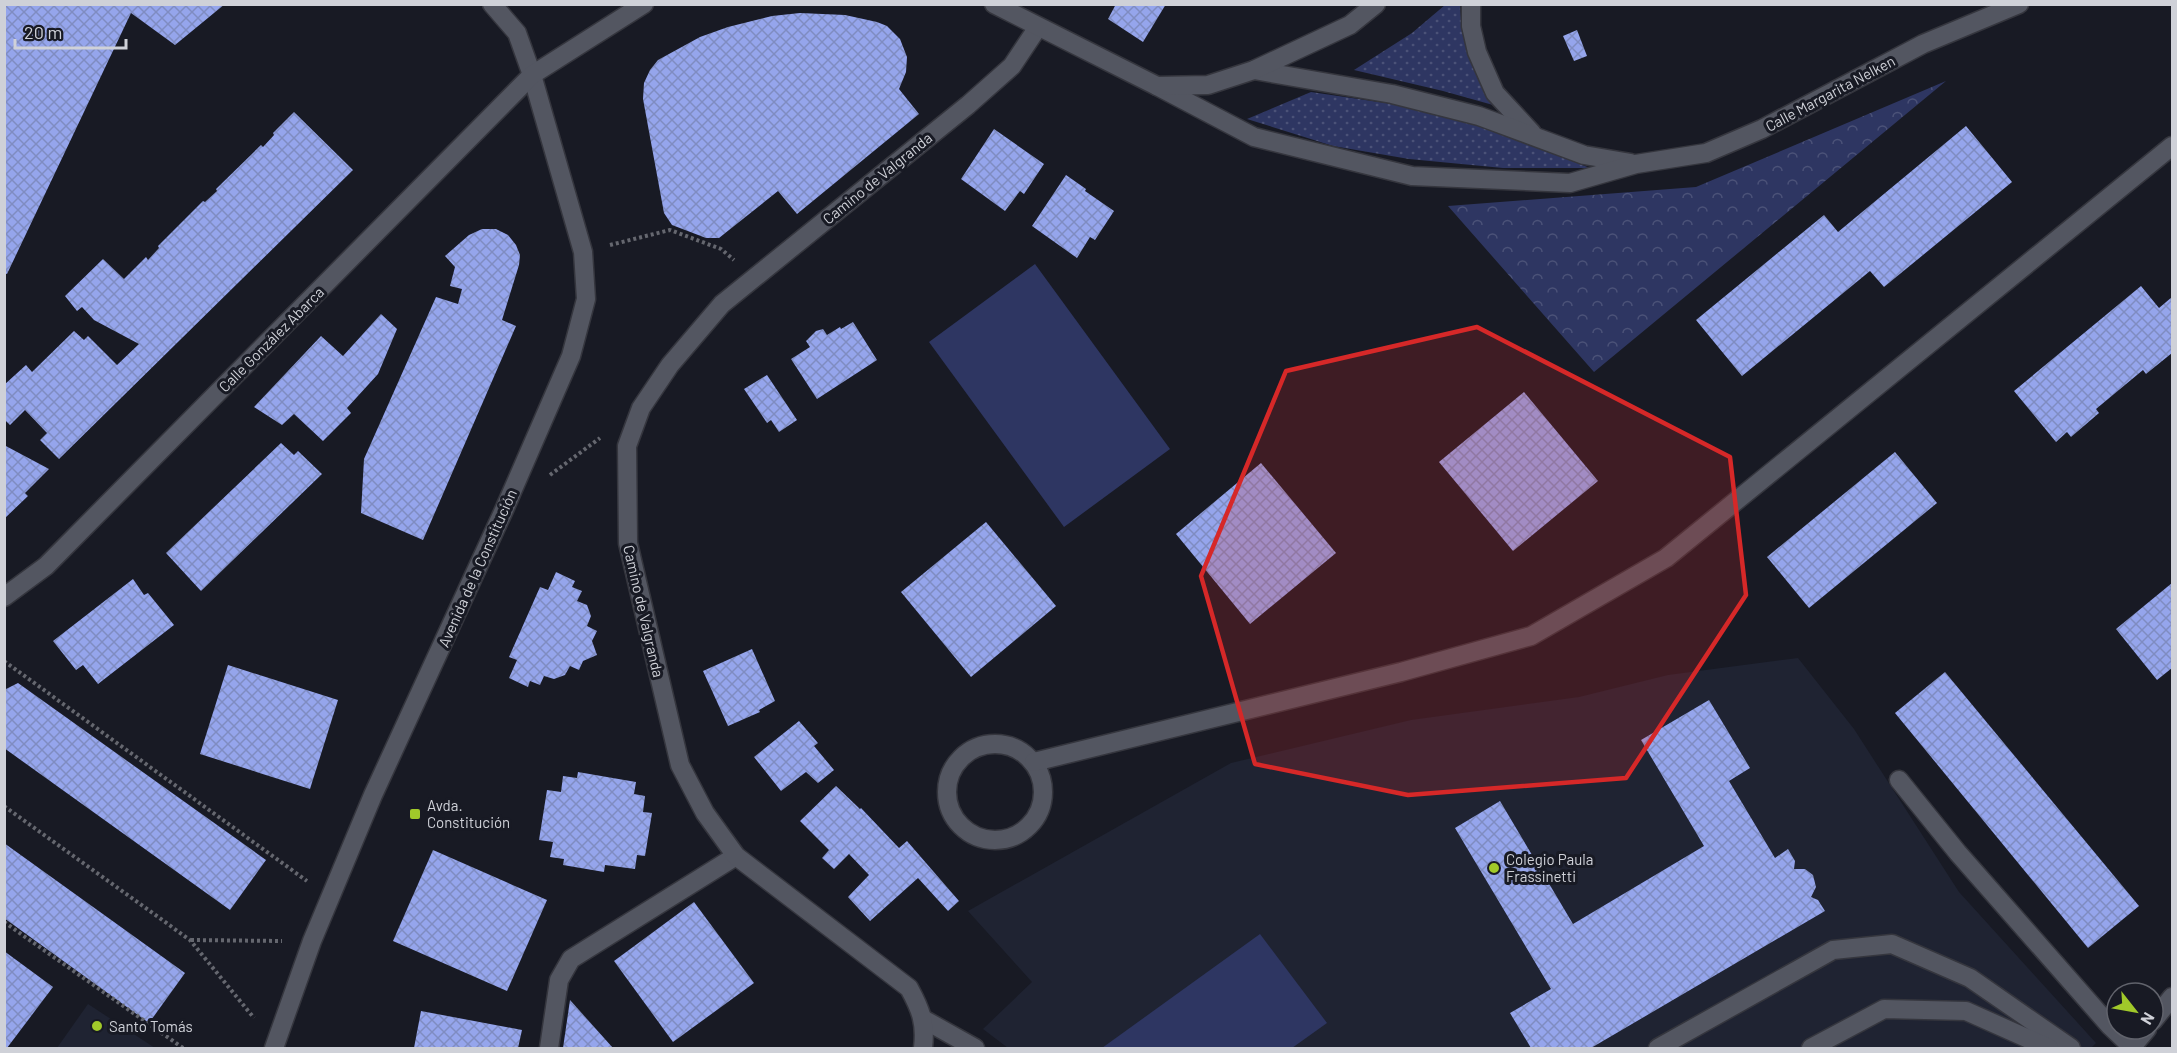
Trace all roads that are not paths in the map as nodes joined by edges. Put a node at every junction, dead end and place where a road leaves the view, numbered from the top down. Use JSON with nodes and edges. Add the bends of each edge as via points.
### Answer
{"nodes":[{"id":1,"x":492,"y":4,"type":"edge"},
{"id":2,"x":644,"y":4,"type":"edge"},
{"id":3,"x":994,"y":4,"type":"edge"},
{"id":4,"x":1376,"y":4,"type":"edge"},
{"id":5,"x":1471,"y":4,"type":"edge"},
{"id":6,"x":2019,"y":4,"type":"edge"},
{"id":7,"x":1038,"y":27,"type":"junction"},
{"id":8,"x":1254,"y":70,"type":"junction"},
{"id":9,"x":532,"y":75,"type":"junction"},
{"id":10,"x":1157,"y":86,"type":"junction"},
{"id":11,"x":1535,"y":136,"type":"junction"},
{"id":12,"x":2172,"y":146,"type":"edge"},
{"id":13,"x":1636,"y":164,"type":"junction"},
{"id":14,"x":4,"y":597,"type":"edge"},
{"id":15,"x":1034,"y":762,"type":"junction"},
{"id":16,"x":1899,"y":780,"type":"dead end"},
{"id":17,"x":736,"y":856,"type":"junction"},
{"id":18,"x":923,"y":1019,"type":"junction"},
{"id":19,"x":275,"y":1046,"type":"edge"},
{"id":20,"x":549,"y":1048,"type":"edge"},
{"id":21,"x":923,"y":1048,"type":"edge"},
{"id":22,"x":975,"y":1048,"type":"edge"},
{"id":23,"x":1658,"y":1048,"type":"edge"},
{"id":24,"x":1811,"y":1048,"type":"edge"},
{"id":25,"x":2049,"y":1048,"type":"edge"},
{"id":26,"x":2071,"y":1048,"type":"edge"},
{"id":27,"x":2132,"y":1048,"type":"edge"}],
"edges":[{"from":1,"to":9,"type":"street","name":"Avenida de la Constitución","via":[[517,33]]},
{"from":2,"to":9,"type":"street","name":"Calle González Abarca"},
{"from":3,"to":7,"type":"street"},
{"from":4,"to":8,"type":"street","via":[[1350,24]]},
{"from":5,"to":11,"type":"street","via":[[1477,52],[1495,93]]},
{"from":6,"to":13,"type":"street","name":"Calle Margarita Nelken","via":[[1923,44],[1762,129],[1706,153]]},
{"from":7,"to":10,"type":"street"},
{"from":7,"to":17,"type":"street","name":"Camino de Valgranda","via":[[1012,66],[968,105],[722,304],[670,365],[641,408],[627,446],[628,543],[680,765],[705,813]]},
{"from":8,"to":10,"type":"street","via":[[1208,85]]},
{"from":8,"to":11,"type":"street","via":[[1392,94],[1479,116]]},
{"from":9,"to":14,"type":"street","name":"Calle González Abarca","via":[[46,566]]},
{"from":9,"to":19,"type":"street","name":"Avenida de la Constitución","via":[[583,252],[586,299],[571,356],[330,897]]},
{"from":10,"to":13,"type":"street","via":[[1254,137],[1412,176],[1570,183]]},
{"from":11,"to":13,"type":"street","via":[[1584,156]]},
{"from":12,"to":15,"type":"street","via":[[1666,558],[1531,636]]},
{"from":15,"to":15,"type":"street","via":[[1013,747],[997,744],[981,746],[966,754],[948,781],[947,798],[958,824],[971,835],[987,840],[1006,840],[1022,833],[1041,810],[1044,794],[1042,777]]},
{"from":16,"to":27,"type":"street","via":[[1966,862]]},
{"from":17,"to":18,"type":"street","name":"Camino de Valgranda","via":[[909,988]]},
{"from":17,"to":20,"type":"street","via":[[571,959],[559,980]]},
{"from":18,"to":21,"type":"street","name":"Camino de Valgranda"},
{"from":18,"to":22,"type":"street"},
{"from":23,"to":26,"type":"street","via":[[1833,950],[1892,944],[1970,978]]},
{"from":24,"to":25,"type":"street","via":[[1884,1010],[1966,1011]]}]}
